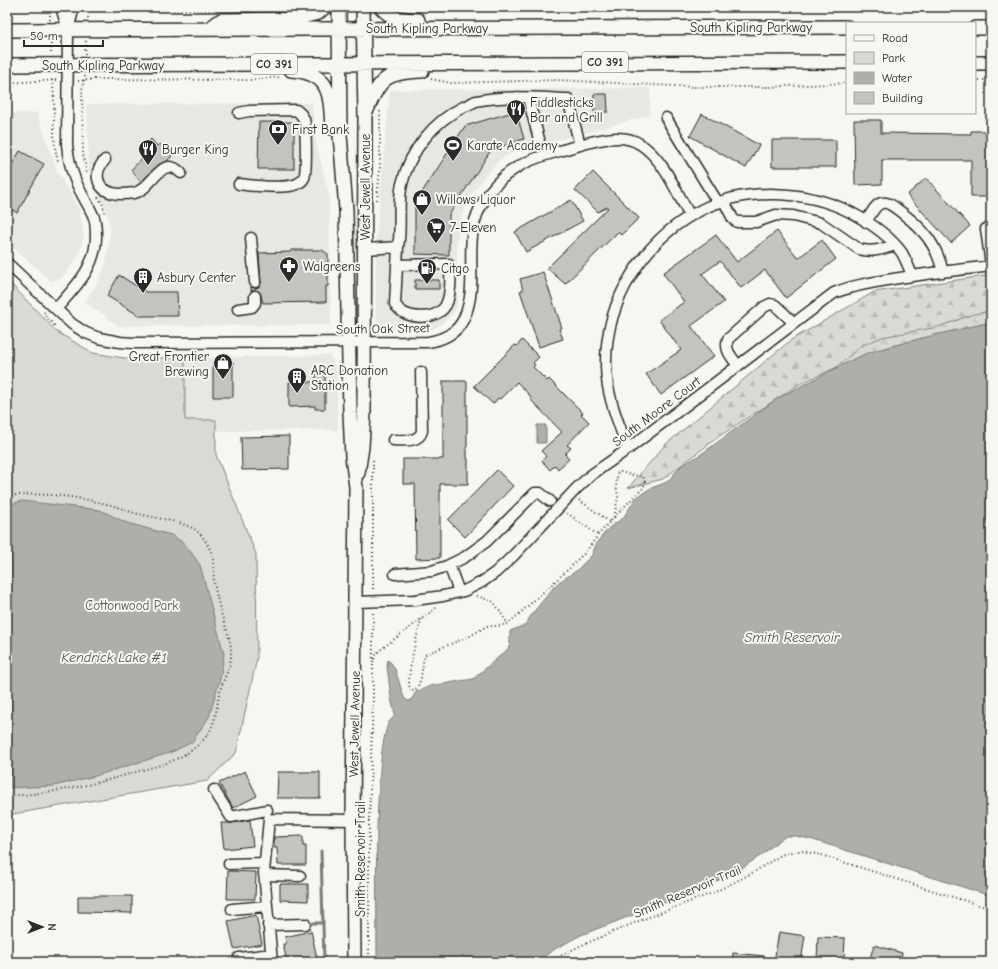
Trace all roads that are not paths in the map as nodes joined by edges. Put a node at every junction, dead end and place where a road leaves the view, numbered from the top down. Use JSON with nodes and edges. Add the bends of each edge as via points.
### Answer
{"nodes":[{"id":1,"x":61,"y":7,"type":"edge"},
{"id":2,"x":74,"y":7,"type":"edge"},
{"id":3,"x":325,"y":7,"type":"edge"},
{"id":4,"x":339,"y":7,"type":"edge"},
{"id":5,"x":363,"y":7,"type":"edge"},
{"id":6,"x":381,"y":7,"type":"edge"},
{"id":7,"x":846,"y":27,"type":"edge"},
{"id":8,"x":503,"y":28,"type":"junction"},
{"id":9,"x":976,"y":28,"type":"edge"},
{"id":10,"x":991,"y":28,"type":"edge"},
{"id":11,"x":208,"y":29,"type":"junction"},
{"id":12,"x":339,"y":29,"type":"junction"},
{"id":13,"x":363,"y":29,"type":"junction"},
{"id":14,"x":7,"y":30,"type":"edge"},
{"id":15,"x":68,"y":30,"type":"junction"},
{"id":16,"x":846,"y":62,"type":"edge"},
{"id":17,"x":364,"y":63,"type":"junction"},
{"id":18,"x":510,"y":63,"type":"junction"},
{"id":19,"x":976,"y":63,"type":"edge"},
{"id":20,"x":991,"y":63,"type":"edge"},
{"id":21,"x":339,"y":64,"type":"junction"},
{"id":22,"x":7,"y":65,"type":"edge"},
{"id":23,"x":209,"y":65,"type":"junction"},
{"id":24,"x":68,"y":66,"type":"junction"},
{"id":25,"x":528,"y":98,"type":"junction"},
{"id":26,"x":239,"y":113,"type":"dead end"},
{"id":27,"x":365,"y":116,"type":"junction"},
{"id":28,"x":666,"y":118,"type":"dead end"},
{"id":29,"x":539,"y":139,"type":"dead end"},
{"id":30,"x":580,"y":145,"type":"junction"},
{"id":31,"x":105,"y":160,"type":"dead end"},
{"id":32,"x":181,"y":173,"type":"dead end"},
{"id":33,"x":239,"y":184,"type":"dead end"},
{"id":34,"x":344,"y":192,"type":"junction"},
{"id":35,"x":721,"y":202,"type":"junction"},
{"id":36,"x":690,"y":216,"type":"junction"},
{"id":37,"x":866,"y":222,"type":"junction"},
{"id":38,"x":986,"y":229,"type":"dead end"},
{"id":39,"x":251,"y":238,"type":"dead end"},
{"id":40,"x":895,"y":245,"type":"junction"},
{"id":41,"x":398,"y":247,"type":"junction"},
{"id":42,"x":364,"y":248,"type":"junction"},
{"id":43,"x":7,"y":263,"type":"edge"},
{"id":44,"x":397,"y":265,"type":"junction"},
{"id":45,"x":991,"y":266,"type":"edge"},
{"id":46,"x":943,"y":272,"type":"junction"},
{"id":47,"x":912,"y":275,"type":"junction"},
{"id":48,"x":255,"y":282,"type":"dead end"},
{"id":49,"x":255,"y":296,"type":"dead end"},
{"id":50,"x":56,"y":309,"type":"junction"},
{"id":51,"x":238,"y":309,"type":"dead end"},
{"id":52,"x":794,"y":323,"type":"junction"},
{"id":53,"x":364,"y":341,"type":"junction"},
{"id":54,"x":347,"y":342,"type":"junction"},
{"id":55,"x":738,"y":366,"type":"junction"},
{"id":56,"x":421,"y":372,"type":"dead end"},
{"id":57,"x":393,"y":440,"type":"dead end"},
{"id":58,"x":628,"y":449,"type":"junction"},
{"id":59,"x":356,"y":487,"type":"junction"},
{"id":60,"x":554,"y":504,"type":"junction"},
{"id":61,"x":450,"y":565,"type":"junction"},
{"id":62,"x":395,"y":574,"type":"dead end"},
{"id":63,"x":462,"y":591,"type":"junction"},
{"id":64,"x":356,"y":602,"type":"junction"},
{"id":65,"x":214,"y":790,"type":"dead end"},
{"id":66,"x":268,"y":815,"type":"junction"},
{"id":67,"x":353,"y":820,"type":"junction"},
{"id":68,"x":265,"y":863,"type":"junction"},
{"id":69,"x":229,"y":864,"type":"dead end"},
{"id":70,"x":264,"y":875,"type":"junction"},
{"id":71,"x":300,"y":876,"type":"dead end"},
{"id":72,"x":267,"y":906,"type":"junction"},
{"id":73,"x":232,"y":909,"type":"dead end"},
{"id":74,"x":305,"y":924,"type":"dead end"},
{"id":75,"x":268,"y":925,"type":"junction"},
{"id":76,"x":239,"y":958,"type":"dead end"},
{"id":77,"x":271,"y":958,"type":"edge"},
{"id":78,"x":354,"y":962,"type":"edge"}],
"edges":[{"from":1,"to":15,"type":"street"},
{"from":2,"to":15,"type":"street"},
{"from":3,"to":11,"type":"main road","via":[[318,13],[294,19],[221,20]]},
{"from":4,"to":12,"type":"main road","name":"West Jewell Avenue"},
{"from":5,"to":13,"type":"main road","name":"West Jewell Avenue"},
{"from":6,"to":8,"type":"main road","via":[[398,19]]},
{"from":7,"to":8,"type":"main road","name":"South Kipling Parkway"},
{"from":8,"to":13,"type":"main road","name":"South Kipling Parkway"},
{"from":9,"to":10,"type":"main road"},
{"from":11,"to":12,"type":"main road","name":"South Kipling Parkway"},
{"from":11,"to":15,"type":"main road","name":"South Kipling Parkway"},
{"from":12,"to":13,"type":"main road","name":"South Kipling Parkway"},
{"from":12,"to":21,"type":"main road","name":"West Jewell Avenue"},
{"from":13,"to":17,"type":"main road","name":"West Jewell Avenue"},
{"from":14,"to":15,"type":"main road","name":"South Kipling Parkway"},
{"from":15,"to":24,"type":"street"},
{"from":16,"to":18,"type":"main road","name":"South Kipling Parkway","number":"CO 391"},
{"from":17,"to":18,"type":"main road","name":"South Kipling Parkway","number":"CO 391"},
{"from":17,"to":21,"type":"main road","name":"South Kipling Parkway","number":"CO 391"},
{"from":17,"to":27,"type":"main road","name":"West Jewell Avenue"},
{"from":18,"to":27,"type":"main road","via":[[396,74],[388,77],[379,86]]},
{"from":19,"to":20,"type":"main road"},
{"from":21,"to":23,"type":"main road","name":"South Kipling Parkway","number":"CO 391"},
{"from":21,"to":34,"type":"main road","name":"West Jewell Avenue"},
{"from":22,"to":24,"type":"main road","name":"South Kipling Parkway","number":"CO 391"},
{"from":23,"to":24,"type":"main road","name":"South Kipling Parkway","number":"CO 391"},
{"from":23,"to":34,"type":"main road","via":[[301,71],[321,79],[328,95],[336,162]]},
{"from":24,"to":50,"type":"street","via":[[68,156],[76,181],[94,216],[96,241],[92,263]]},
{"from":25,"to":29,"type":"street"},
{"from":25,"to":30,"type":"street","via":[[568,99]]},
{"from":25,"to":41,"type":"street","via":[[476,101],[455,111],[438,124],[419,146],[402,184]]},
{"from":26,"to":33,"type":"street","via":[[296,110],[304,120],[306,144],[305,172],[298,183],[291,186]]},
{"from":27,"to":42,"type":"main road","name":"West Jewell Avenue"},
{"from":28,"to":35,"type":"street"},
{"from":30,"to":36,"type":"street","name":"South Oak Street","via":[[619,138],[640,144],[655,156]]},
{"from":30,"to":53,"type":"street","name":"South Oak Street","via":[[535,159],[516,168],[499,182],[485,199],[472,228],[469,301],[464,320],[459,327],[435,341]]},
{"from":31,"to":32,"type":"street","via":[[99,166],[99,182],[105,189],[116,194],[136,193],[168,167],[177,168]]},
{"from":34,"to":54,"type":"main road","name":"West Jewell Avenue"},
{"from":35,"to":36,"type":"street"},
{"from":35,"to":37,"type":"street","via":[[760,195],[804,197],[833,205]]},
{"from":35,"to":40,"type":"street","via":[[737,222],[756,222],[776,215],[793,216],[821,223],[865,251],[872,252]]},
{"from":36,"to":58,"type":"street","via":[[659,240],[643,258],[620,295],[611,322],[606,351],[607,380],[614,412]]},
{"from":37,"to":40,"type":"street"},
{"from":37,"to":46,"type":"street","via":[[877,205],[882,202],[890,203],[919,226],[931,243]]},
{"from":38,"to":45,"type":"street"},
{"from":39,"to":48,"type":"street"},
{"from":40,"to":47,"type":"street","via":[[902,253]]},
{"from":41,"to":42,"type":"street"},
{"from":41,"to":44,"type":"street"},
{"from":42,"to":53,"type":"main road","name":"West Jewell Avenue"},
{"from":43,"to":50,"type":"street","name":"South Oak Street"},
{"from":44,"to":44,"type":"street","via":[[395,304],[398,309],[417,317],[439,313],[448,301],[448,264]]},
{"from":45,"to":46,"type":"street","name":"South Moore Court"},
{"from":46,"to":47,"type":"street","name":"South Moore Court"},
{"from":47,"to":52,"type":"street","name":"South Moore Court","via":[[859,284],[839,291]]},
{"from":49,"to":51,"type":"street","via":[[252,307]]},
{"from":50,"to":54,"type":"street","name":"South Oak Street","via":[[86,333],[120,342]]},
{"from":52,"to":55,"type":"street","name":"South Moore Court"},
{"from":52,"to":55,"type":"street","via":[[775,305],[764,307],[728,339],[727,350]]},
{"from":53,"to":54,"type":"street","name":"South Oak Street"},
{"from":53,"to":59,"type":"main road","name":"West Jewell Avenue","via":[[363,434]]},
{"from":54,"to":59,"type":"main road","name":"West Jewell Avenue","via":[[351,439]]},
{"from":55,"to":58,"type":"street","name":"South Moore Court"},
{"from":56,"to":57,"type":"street","via":[[420,436],[417,439]]},
{"from":58,"to":60,"type":"street","name":"South Moore Court"},
{"from":59,"to":64,"type":"main road","name":"West Jewell Avenue"},
{"from":60,"to":61,"type":"street","via":[[540,493],[535,493],[481,547]]},
{"from":60,"to":63,"type":"street","name":"South Moore Court","via":[[504,565],[482,582]]},
{"from":61,"to":62,"type":"street","via":[[432,571]]},
{"from":61,"to":63,"type":"street"},
{"from":63,"to":64,"type":"street","name":"South Moore Court","via":[[415,600]]},
{"from":64,"to":67,"type":"main road","name":"West Jewell Avenue"},
{"from":65,"to":66,"type":"street","via":[[231,817]]},
{"from":66,"to":67,"type":"street"},
{"from":66,"to":68,"type":"street"},
{"from":67,"to":78,"type":"main road","name":"West Jewell Avenue"},
{"from":68,"to":69,"type":"street"},
{"from":68,"to":70,"type":"street"},
{"from":70,"to":71,"type":"street"},
{"from":70,"to":72,"type":"street"},
{"from":72,"to":73,"type":"street"},
{"from":72,"to":75,"type":"street"},
{"from":74,"to":75,"type":"street"},
{"from":75,"to":77,"type":"street"},
{"from":76,"to":77,"type":"street"}]}
